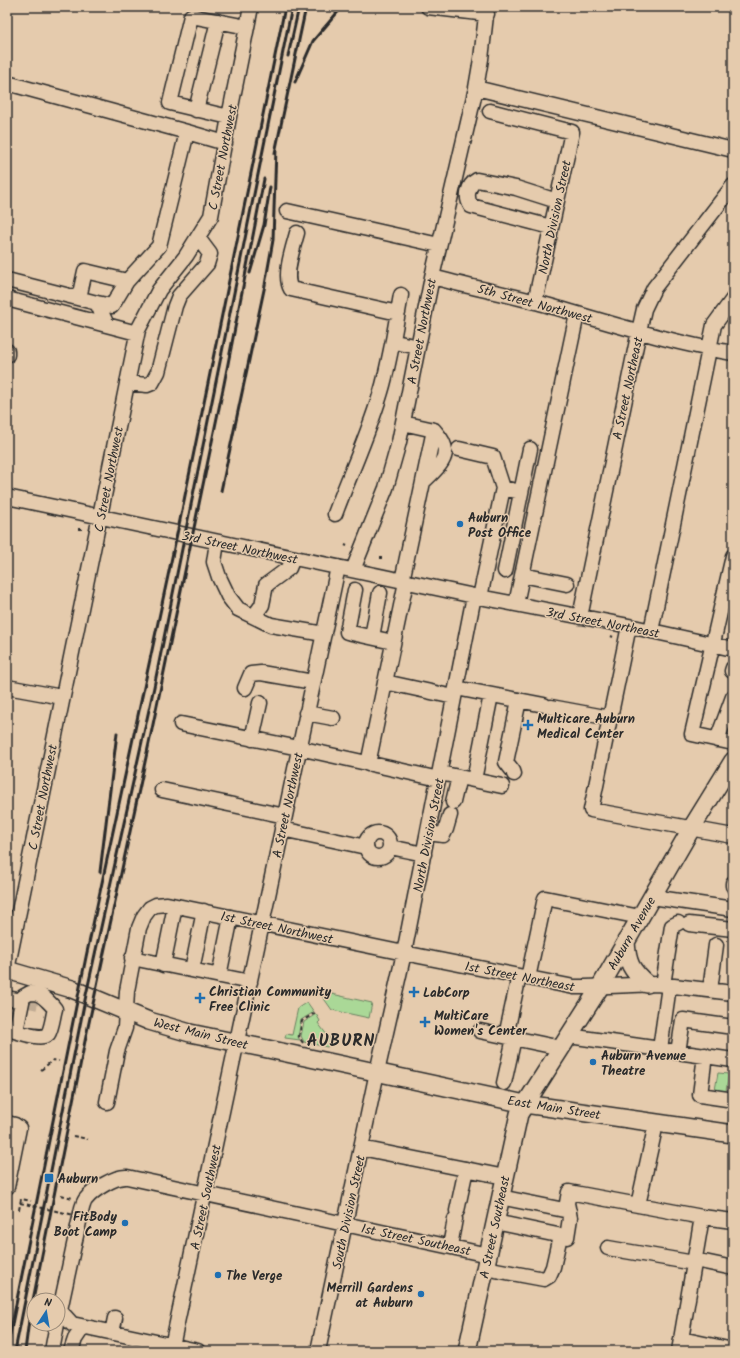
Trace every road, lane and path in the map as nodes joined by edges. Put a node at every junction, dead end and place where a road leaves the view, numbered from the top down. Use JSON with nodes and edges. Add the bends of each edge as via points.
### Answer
{"nodes":[{"id":1,"x":251,"y":7,"type":"edge"},
{"id":2,"x":428,"y":7,"type":"edge"},
{"id":3,"x":487,"y":11,"type":"edge"},
{"id":4,"x":218,"y":21,"type":"junction"},
{"id":5,"x":247,"y":27,"type":"junction"},
{"id":6,"x":7,"y":83,"type":"edge"},
{"id":7,"x":476,"y":88,"type":"junction"},
{"id":8,"x":196,"y":110,"type":"junction"},
{"id":9,"x":490,"y":110,"type":"dead end"},
{"id":10,"x":229,"y":117,"type":"junction"},
{"id":11,"x":187,"y":132,"type":"junction"},
{"id":12,"x":225,"y":143,"type":"junction"},
{"id":13,"x":733,"y":150,"type":"edge"},
{"id":14,"x":733,"y":186,"type":"edge"},
{"id":15,"x":557,"y":201,"type":"junction"},
{"id":16,"x":287,"y":211,"type":"dead end"},
{"id":17,"x":551,"y":227,"type":"junction"},
{"id":18,"x":297,"y":233,"type":"dead end"},
{"id":19,"x":198,"y":238,"type":"junction"},
{"id":20,"x":440,"y":245,"type":"junction"},
{"id":21,"x":186,"y":256,"type":"junction"},
{"id":22,"x":203,"y":269,"type":"junction"},
{"id":23,"x":432,"y":277,"type":"junction"},
{"id":24,"x":7,"y":280,"type":"edge"},
{"id":25,"x":127,"y":281,"type":"junction"},
{"id":26,"x":401,"y":296,"type":"dead end"},
{"id":27,"x":79,"y":298,"type":"junction"},
{"id":28,"x":7,"y":299,"type":"edge"},
{"id":29,"x":733,"y":299,"type":"edge"},
{"id":30,"x":535,"y":302,"type":"junction"},
{"id":31,"x":97,"y":303,"type":"junction"},
{"id":32,"x":398,"y":313,"type":"junction"},
{"id":33,"x":577,"y":314,"type":"junction"},
{"id":34,"x":107,"y":325,"type":"junction"},
{"id":35,"x":638,"y":331,"type":"junction"},
{"id":36,"x":137,"y":333,"type":"junction"},
{"id":37,"x":393,"y":340,"type":"junction"},
{"id":38,"x":418,"y":347,"type":"junction"},
{"id":39,"x":709,"y":349,"type":"junction"},
{"id":40,"x":7,"y":350,"type":"edge"},
{"id":41,"x":733,"y":353,"type":"edge"},
{"id":42,"x":7,"y":355,"type":"edge"},
{"id":43,"x":127,"y":383,"type":"junction"},
{"id":44,"x":403,"y":423,"type":"junction"},
{"id":45,"x":459,"y":449,"type":"dead end"},
{"id":46,"x":530,"y":449,"type":"dead end"},
{"id":47,"x":503,"y":488,"type":"junction"},
{"id":48,"x":521,"y":492,"type":"junction"},
{"id":49,"x":7,"y":497,"type":"edge"},
{"id":50,"x":335,"y":514,"type":"dead end"},
{"id":51,"x":101,"y":517,"type":"junction"},
{"id":52,"x":78,"y":529,"type":"dead end"},
{"id":53,"x":82,"y":529,"type":"dead end"},
{"id":54,"x":217,"y":542,"type":"junction"},
{"id":55,"x":733,"y":556,"type":"edge"},
{"id":56,"x":293,"y":558,"type":"junction"},
{"id":57,"x":338,"y":567,"type":"junction"},
{"id":58,"x":353,"y":570,"type":"junction"},
{"id":59,"x":505,"y":571,"type":"dead end"},
{"id":60,"x":522,"y":575,"type":"junction"},
{"id":61,"x":404,"y":581,"type":"junction"},
{"id":62,"x":567,"y":584,"type":"dead end"},
{"id":63,"x":356,"y":590,"type":"dead end"},
{"id":64,"x":380,"y":593,"type":"dead end"},
{"id":65,"x":477,"y":597,"type":"junction"},
{"id":66,"x":516,"y":604,"type":"junction"},
{"id":67,"x":254,"y":616,"type":"junction"},
{"id":68,"x":580,"y":616,"type":"junction"},
{"id":69,"x":629,"y":626,"type":"junction"},
{"id":70,"x":651,"y":631,"type":"junction"},
{"id":71,"x":324,"y":634,"type":"junction"},
{"id":72,"x":372,"y":637,"type":"junction"},
{"id":73,"x":393,"y":642,"type":"junction"},
{"id":74,"x":733,"y":644,"type":"edge"},
{"id":75,"x":713,"y":645,"type":"junction"},
{"id":76,"x":733,"y":649,"type":"edge"},
{"id":77,"x":313,"y":682,"type":"junction"},
{"id":78,"x":385,"y":682,"type":"junction"},
{"id":79,"x":7,"y":687,"type":"edge"},
{"id":80,"x":245,"y":688,"type":"dead end"},
{"id":81,"x":455,"y":692,"type":"junction"},
{"id":82,"x":491,"y":695,"type":"junction"},
{"id":83,"x":62,"y":697,"type":"junction"},
{"id":84,"x":733,"y":697,"type":"edge"},
{"id":85,"x":519,"y":700,"type":"junction"},
{"id":86,"x":260,"y":704,"type":"dead end"},
{"id":87,"x":306,"y":713,"type":"junction"},
{"id":88,"x":333,"y":718,"type":"dead end"},
{"id":89,"x":610,"y":718,"type":"junction"},
{"id":90,"x":181,"y":724,"type":"dead end"},
{"id":91,"x":252,"y":739,"type":"junction"},
{"id":92,"x":717,"y":740,"type":"junction"},
{"id":93,"x":733,"y":743,"type":"edge"},
{"id":94,"x":299,"y":748,"type":"junction"},
{"id":95,"x":368,"y":764,"type":"junction"},
{"id":96,"x":731,"y":766,"type":"edge"},
{"id":97,"x":514,"y":774,"type":"dead end"},
{"id":98,"x":439,"y":776,"type":"junction"},
{"id":99,"x":459,"y":777,"type":"junction"},
{"id":100,"x":474,"y":780,"type":"junction"},
{"id":101,"x":502,"y":786,"type":"dead end"},
{"id":102,"x":162,"y":790,"type":"dead end"},
{"id":103,"x":285,"y":816,"type":"junction"},
{"id":104,"x":691,"y":828,"type":"junction"},
{"id":105,"x":282,"y":829,"type":"junction"},
{"id":106,"x":428,"y":833,"type":"junction"},
{"id":107,"x":733,"y":836,"type":"edge"},
{"id":108,"x":424,"y":854,"type":"junction"},
{"id":109,"x":652,"y":897,"type":"junction"},
{"id":110,"x":175,"y":906,"type":"junction"},
{"id":111,"x":733,"y":909,"type":"edge"},
{"id":112,"x":204,"y":911,"type":"junction"},
{"id":113,"x":231,"y":917,"type":"junction"},
{"id":114,"x":640,"y":917,"type":"junction"},
{"id":115,"x":262,"y":923,"type":"junction"},
{"id":116,"x":733,"y":929,"type":"edge"},
{"id":117,"x":626,"y":941,"type":"junction"},
{"id":118,"x":716,"y":945,"type":"dead end"},
{"id":119,"x":404,"y":953,"type":"junction"},
{"id":120,"x":132,"y":958,"type":"junction"},
{"id":121,"x":163,"y":965,"type":"junction"},
{"id":122,"x":192,"y":970,"type":"junction"},
{"id":123,"x":7,"y":971,"type":"edge"},
{"id":124,"x":219,"y":976,"type":"junction"},
{"id":125,"x":524,"y":977,"type":"junction"},
{"id":126,"x":250,"y":982,"type":"junction"},
{"id":127,"x":660,"y":985,"type":"junction"},
{"id":128,"x":600,"y":987,"type":"junction"},
{"id":129,"x":710,"y":990,"type":"junction"},
{"id":130,"x":733,"y":993,"type":"edge"},
{"id":131,"x":7,"y":998,"type":"edge"},
{"id":132,"x":32,"y":1001,"type":"junction"},
{"id":133,"x":126,"y":1012,"type":"junction"},
{"id":134,"x":315,"y":1013,"type":"dead end"},
{"id":135,"x":733,"y":1027,"type":"edge"},
{"id":136,"x":11,"y":1030,"type":"edge"},
{"id":137,"x":480,"y":1031,"type":"dead end"},
{"id":138,"x":510,"y":1037,"type":"junction"},
{"id":139,"x":565,"y":1042,"type":"junction"},
{"id":140,"x":238,"y":1043,"type":"junction"},
{"id":141,"x":303,"y":1044,"type":"dead end"},
{"id":142,"x":660,"y":1049,"type":"junction"},
{"id":143,"x":678,"y":1052,"type":"junction"},
{"id":144,"x":706,"y":1056,"type":"junction"},
{"id":145,"x":733,"y":1060,"type":"edge"},
{"id":146,"x":59,"y":1061,"type":"dead end"},
{"id":147,"x":41,"y":1070,"type":"dead end"},
{"id":148,"x":377,"y":1072,"type":"junction"},
{"id":149,"x":504,"y":1083,"type":"dead end"},
{"id":150,"x":727,"y":1099,"type":"dead end"},
{"id":151,"x":107,"y":1102,"type":"dead end"},
{"id":152,"x":525,"y":1104,"type":"junction"},
{"id":153,"x":7,"y":1123,"type":"edge"},
{"id":154,"x":654,"y":1133,"type":"dead end"},
{"id":155,"x":733,"y":1134,"type":"edge"},
{"id":156,"x":73,"y":1136,"type":"dead end"},
{"id":157,"x":88,"y":1139,"type":"dead end"},
{"id":158,"x":361,"y":1148,"type":"junction"},
{"id":159,"x":466,"y":1169,"type":"junction"},
{"id":160,"x":504,"y":1177,"type":"junction"},
{"id":161,"x":7,"y":1187,"type":"edge"},
{"id":162,"x":205,"y":1194,"type":"junction"},
{"id":163,"x":61,"y":1195,"type":"dead end"},
{"id":164,"x":500,"y":1197,"type":"junction"},
{"id":165,"x":76,"y":1198,"type":"dead end"},
{"id":166,"x":31,"y":1201,"type":"dead end"},
{"id":167,"x":20,"y":1203,"type":"junction"},
{"id":168,"x":638,"y":1205,"type":"junction"},
{"id":169,"x":19,"y":1210,"type":"dead end"},
{"id":170,"x":570,"y":1214,"type":"junction"},
{"id":171,"x":702,"y":1216,"type":"junction"},
{"id":172,"x":97,"y":1220,"type":"dead end"},
{"id":173,"x":733,"y":1221,"type":"edge"},
{"id":174,"x":495,"y":1222,"type":"junction"},
{"id":175,"x":345,"y":1224,"type":"junction"},
{"id":176,"x":560,"y":1236,"type":"junction"},
{"id":177,"x":450,"y":1246,"type":"junction"},
{"id":178,"x":608,"y":1248,"type":"dead end"},
{"id":179,"x":486,"y":1261,"type":"junction"},
{"id":180,"x":695,"y":1262,"type":"junction"},
{"id":181,"x":733,"y":1268,"type":"edge"},
{"id":182,"x":64,"y":1292,"type":"edge"},
{"id":183,"x":115,"y":1318,"type":"dead end"},
{"id":184,"x":66,"y":1319,"type":"edge"},
{"id":185,"x":83,"y":1326,"type":"junction"},
{"id":186,"x":56,"y":1332,"type":"edge"},
{"id":187,"x":112,"y":1333,"type":"junction"},
{"id":188,"x":680,"y":1345,"type":"edge"},
{"id":189,"x":172,"y":1348,"type":"edge"},
{"id":190,"x":733,"y":1350,"type":"edge"},
{"id":191,"x":52,"y":1351,"type":"edge"},
{"id":192,"x":71,"y":1351,"type":"edge"},
{"id":193,"x":198,"y":1351,"type":"edge"},
{"id":194,"x":318,"y":1351,"type":"edge"},
{"id":195,"x":467,"y":1351,"type":"edge"}],
"edges":[{"from":1,"to":5,"type":"street","name":"C Street Northwest"},
{"from":2,"to":3,"type":"street"},
{"from":3,"to":7,"type":"street","name":"A Street Northwest"},
{"from":4,"to":5,"type":"street"},
{"from":4,"to":8,"type":"street"},
{"from":4,"to":8,"type":"street","via":[[191,16],[170,103]]},
{"from":5,"to":10,"type":"street","name":"C Street Northwest"},
{"from":6,"to":11,"type":"street"},
{"from":7,"to":13,"type":"street"},
{"from":7,"to":20,"type":"street","name":"A Street Northwest"},
{"from":8,"to":10,"type":"street"},
{"from":9,"to":15,"type":"street","name":"North Division Street","via":[[572,132]]},
{"from":10,"to":12,"type":"street","name":"C Street Northwest"},
{"from":11,"to":12,"type":"street"},
{"from":11,"to":25,"type":"street","via":[[159,246]]},
{"from":12,"to":19,"type":"street","name":"C Street Northwest","via":[[211,216]]},
{"from":14,"to":35,"type":"street","name":"A Street Northeast","via":[[654,288],[644,309]]},
{"from":15,"to":17,"type":"street","name":"North Division Street"},
{"from":15,"to":17,"type":"street","via":[[516,188],[476,180],[468,192],[470,206]]},
{"from":16,"to":20,"type":"street"},
{"from":17,"to":30,"type":"street","name":"North Division Street"},
{"from":18,"to":32,"type":"street","via":[[288,275],[291,289]]},
{"from":19,"to":21,"type":"street","name":"C Street Northwest"},
{"from":19,"to":22,"type":"street","via":[[210,254]]},
{"from":20,"to":23,"type":"street","name":"A Street Northwest"},
{"from":21,"to":22,"type":"street"},
{"from":21,"to":36,"type":"street","name":"C Street Northwest","via":[[159,290]]},
{"from":22,"to":43,"type":"street","via":[[179,296],[158,372],[152,383]]},
{"from":23,"to":30,"type":"street","name":"5th Street Northwest"},
{"from":23,"to":38,"type":"street","name":"A Street Northwest"},
{"from":24,"to":27,"type":"street"},
{"from":25,"to":27,"type":"street","via":[[85,271]]},
{"from":25,"to":31,"type":"street","via":[[112,306]]},
{"from":26,"to":32,"type":"street"},
{"from":27,"to":31,"type":"street"},
{"from":28,"to":34,"type":"street"},
{"from":29,"to":39,"type":"street","via":[[714,325]]},
{"from":30,"to":33,"type":"street","name":"5th Street Northwest"},
{"from":31,"to":34,"type":"street"},
{"from":32,"to":37,"type":"street"},
{"from":33,"to":35,"type":"street","name":"5th Street Northwest"},
{"from":33,"to":60,"type":"street"},
{"from":34,"to":36,"type":"street"},
{"from":35,"to":39,"type":"street","name":"5th Street Northwest"},
{"from":35,"to":68,"type":"street","name":"A Street Northeast"},
{"from":36,"to":43,"type":"street","name":"C Street Northwest"},
{"from":37,"to":38,"type":"street"},
{"from":37,"to":50,"type":"street","via":[[383,385]]},
{"from":38,"to":44,"type":"street","name":"A Street Northwest"},
{"from":39,"to":41,"type":"street","name":"5th Street Northwest"},
{"from":39,"to":70,"type":"street"},
{"from":40,"to":42,"type":"street"},
{"from":43,"to":51,"type":"street","name":"C Street Northwest"},
{"from":44,"to":58,"type":"street","name":"A Street Northwest","via":[[386,488]]},
{"from":44,"to":61,"type":"street","via":[[434,430]]},
{"from":45,"to":47,"type":"street","via":[[494,457]]},
{"from":46,"to":48,"type":"street"},
{"from":47,"to":48,"type":"street"},
{"from":47,"to":65,"type":"street","name":"North Division Street"},
{"from":48,"to":59,"type":"street"},
{"from":49,"to":51,"type":"street","name":"3rd Street Northwest"},
{"from":51,"to":54,"type":"street","name":"3rd Street Northwest"},
{"from":51,"to":83,"type":"street","name":"C Street Northwest"},
{"from":52,"to":53,"type":"path"},
{"from":54,"to":56,"type":"street","name":"3rd Street Northwest"},
{"from":54,"to":67,"type":"street","via":[[214,562],[228,596],[238,608]]},
{"from":55,"to":75,"type":"street"},
{"from":56,"to":57,"type":"street","name":"3rd Street Northwest"},
{"from":56,"to":67,"type":"street","via":[[289,568],[266,585],[262,606]]},
{"from":57,"to":58,"type":"street","name":"3rd Street Northwest"},
{"from":57,"to":71,"type":"street","name":"A Street Northwest"},
{"from":58,"to":61,"type":"street","name":"3rd Street Northwest"},
{"from":60,"to":62,"type":"street"},
{"from":60,"to":66,"type":"street"},
{"from":61,"to":65,"type":"street","name":"3rd Street Northwest"},
{"from":61,"to":73,"type":"street"},
{"from":63,"to":72,"type":"street","via":[[347,632]]},
{"from":64,"to":72,"type":"street"},
{"from":65,"to":66,"type":"street","name":"3rd Street Northeast"},
{"from":65,"to":81,"type":"street","name":"North Division Street"},
{"from":66,"to":68,"type":"street","name":"3rd Street Northeast"},
{"from":67,"to":71,"type":"street","via":[[271,625]]},
{"from":68,"to":69,"type":"street","name":"3rd Street Northeast"},
{"from":69,"to":70,"type":"street","name":"3rd Street Northeast"},
{"from":69,"to":89,"type":"street"},
{"from":70,"to":75,"type":"street","name":"3rd Street Northeast"},
{"from":71,"to":77,"type":"street","name":"A Street Northwest"},
{"from":72,"to":73,"type":"street"},
{"from":73,"to":78,"type":"street"},
{"from":74,"to":75,"type":"street"},
{"from":75,"to":76,"type":"street","name":"3rd Street Northeast"},
{"from":75,"to":92,"type":"street","via":[[692,734]]},
{"from":77,"to":80,"type":"street","via":[[261,673],[251,674]]},
{"from":77,"to":87,"type":"street","name":"A Street Northwest"},
{"from":78,"to":81,"type":"street"},
{"from":78,"to":95,"type":"street"},
{"from":79,"to":83,"type":"street"},
{"from":81,"to":82,"type":"street"},
{"from":81,"to":98,"type":"street","name":"North Division Street"},
{"from":82,"to":85,"type":"street"},
{"from":82,"to":100,"type":"street"},
{"from":83,"to":123,"type":"street","name":"C Street Northwest"},
{"from":84,"to":92,"type":"street"},
{"from":85,"to":89,"type":"street"},
{"from":85,"to":97,"type":"street","via":[[506,762]]},
{"from":86,"to":91,"type":"street"},
{"from":87,"to":88,"type":"street"},
{"from":87,"to":94,"type":"street","name":"A Street Northwest"},
{"from":89,"to":104,"type":"street","via":[[591,810]]},
{"from":90,"to":91,"type":"street"},
{"from":91,"to":94,"type":"street"},
{"from":92,"to":93,"type":"street"},
{"from":94,"to":95,"type":"street"},
{"from":94,"to":103,"type":"street","name":"A Street Northwest"},
{"from":95,"to":98,"type":"street"},
{"from":96,"to":104,"type":"main road","name":"Auburn Avenue"},
{"from":98,"to":99,"type":"street"},
{"from":98,"to":106,"type":"street","name":"North Division Street"},
{"from":99,"to":100,"type":"street"},
{"from":99,"to":106,"type":"street","via":[[443,835]]},
{"from":100,"to":101,"type":"street"},
{"from":102,"to":103,"type":"street"},
{"from":103,"to":105,"type":"street","name":"A Street Northwest"},
{"from":104,"to":107,"type":"street"},
{"from":104,"to":109,"type":"main road","name":"Auburn Avenue"},
{"from":105,"to":108,"type":"street","via":[[366,847],[370,836],[378,833],[387,837],[390,847]]},
{"from":105,"to":115,"type":"street","name":"A Street Northwest"},
{"from":106,"to":108,"type":"street","name":"North Division Street"},
{"from":108,"to":119,"type":"street","name":"North Division Street"},
{"from":109,"to":111,"type":"street"},
{"from":109,"to":114,"type":"main road","name":"Auburn Avenue"},
{"from":110,"to":112,"type":"street","name":"1st Street Northwest"},
{"from":110,"to":120,"type":"street","name":"1st Street Northwest","via":[[162,904],[150,908],[139,928]]},
{"from":110,"to":121,"type":"street"},
{"from":112,"to":113,"type":"street","name":"1st Street Northwest"},
{"from":112,"to":122,"type":"street"},
{"from":113,"to":115,"type":"street","name":"1st Street Northwest"},
{"from":113,"to":124,"type":"street"},
{"from":114,"to":117,"type":"main road","name":"Auburn Avenue"},
{"from":114,"to":125,"type":"street","via":[[545,898]]},
{"from":115,"to":119,"type":"street","name":"1st Street Northwest"},
{"from":115,"to":126,"type":"street","name":"A Street Northwest"},
{"from":116,"to":127,"type":"street","via":[[683,924],[672,926]]},
{"from":117,"to":127,"type":"main road","via":[[630,967],[636,974]]},
{"from":117,"to":128,"type":"main road","name":"Auburn Avenue"},
{"from":118,"to":129,"type":"street"},
{"from":119,"to":125,"type":"street","name":"1st Street Northeast"},
{"from":119,"to":148,"type":"street","name":"North Division Street"},
{"from":120,"to":121,"type":"street"},
{"from":120,"to":133,"type":"street","via":[[126,991]]},
{"from":121,"to":122,"type":"street"},
{"from":122,"to":124,"type":"street"},
{"from":123,"to":133,"type":"main road","name":"West Main Street","via":[[72,989]]},
{"from":124,"to":126,"type":"street"},
{"from":125,"to":128,"type":"street","name":"1st Street Northeast","via":[[574,987]]},
{"from":125,"to":138,"type":"street"},
{"from":126,"to":140,"type":"street","name":"A Street Northwest"},
{"from":127,"to":128,"type":"street","name":"1st Street Northeast"},
{"from":127,"to":129,"type":"street","name":"1st Street Northeast"},
{"from":127,"to":142,"type":"street"},
{"from":128,"to":139,"type":"main road","name":"Auburn Avenue"},
{"from":129,"to":130,"type":"street","name":"1st Street Northeast"},
{"from":131,"to":132,"type":"street"},
{"from":132,"to":136,"type":"street"},
{"from":132,"to":136,"type":"street","via":[[52,1004],[54,1008],[49,1033],[39,1037]]},
{"from":133,"to":140,"type":"main road","name":"West Main Street","via":[[190,1033]]},
{"from":133,"to":151,"type":"street","via":[[125,1028],[117,1051]]},
{"from":134,"to":141,"type":"path","via":[[302,1021],[299,1037]]},
{"from":135,"to":143,"type":"street","via":[[683,1020]]},
{"from":137,"to":138,"type":"street"},
{"from":138,"to":139,"type":"street"},
{"from":138,"to":149,"type":"street"},
{"from":139,"to":142,"type":"street"},
{"from":139,"to":152,"type":"main road","name":"Auburn Avenue"},
{"from":140,"to":148,"type":"main road","name":"West Main Street"},
{"from":140,"to":162,"type":"street","name":"A Street Southwest"},
{"from":142,"to":143,"type":"street"},
{"from":143,"to":144,"type":"street"},
{"from":144,"to":145,"type":"street"},
{"from":144,"to":150,"type":"street","via":[[700,1095]]},
{"from":146,"to":147,"type":"path","via":[[53,1060]]},
{"from":148,"to":152,"type":"main road","name":"East Main Street"},
{"from":148,"to":158,"type":"street","name":"South Division Street"},
{"from":152,"to":155,"type":"main road","name":"East Main Street"},
{"from":152,"to":160,"type":"main road","name":"A Street Southeast","via":[[519,1114]]},
{"from":153,"to":161,"type":"street","via":[[19,1128]]},
{"from":154,"to":168,"type":"street"},
{"from":156,"to":157,"type":"path"},
{"from":158,"to":159,"type":"street"},
{"from":158,"to":175,"type":"street","name":"South Division Street"},
{"from":159,"to":160,"type":"street"},
{"from":159,"to":177,"type":"street"},
{"from":160,"to":164,"type":"main road","name":"A Street Southeast"},
{"from":162,"to":175,"type":"street","name":"1st Street Southeast"},
{"from":162,"to":182,"type":"street","name":"1st Street Southeast","via":[[120,1177],[94,1192],[85,1200],[82,1208]]},
{"from":162,"to":189,"type":"street","name":"A Street Southwest"},
{"from":163,"to":165,"type":"path"},
{"from":164,"to":170,"type":"street"},
{"from":164,"to":174,"type":"main road","name":"A Street Southeast"},
{"from":166,"to":167,"type":"path","via":[[21,1199]]},
{"from":167,"to":169,"type":"path"},
{"from":167,"to":172,"type":"path","bridge":true},
{"from":168,"to":170,"type":"street","via":[[569,1192],[567,1203]]},
{"from":168,"to":171,"type":"street"},
{"from":170,"to":176,"type":"street","via":[[567,1237]]},
{"from":171,"to":173,"type":"street"},
{"from":171,"to":180,"type":"street"},
{"from":174,"to":176,"type":"street"},
{"from":174,"to":179,"type":"main road","name":"A Street Southeast"},
{"from":175,"to":177,"type":"street","name":"1st Street Southeast"},
{"from":175,"to":194,"type":"street","name":"South Division Street"},
{"from":176,"to":179,"type":"street","name":"1st Street Southeast","via":[[553,1267],[549,1276],[544,1279]]},
{"from":177,"to":179,"type":"street","name":"1st Street Southeast"},
{"from":178,"to":180,"type":"street"},
{"from":179,"to":195,"type":"main road","name":"A Street Southeast"},
{"from":180,"to":181,"type":"street"},
{"from":180,"to":188,"type":"street"},
{"from":183,"to":187,"type":"street"},
{"from":184,"to":185,"type":"street","via":[[72,1324]]},
{"from":185,"to":187,"type":"street"},
{"from":185,"to":192,"type":"street"},
{"from":186,"to":191,"type":"street"},
{"from":187,"to":189,"type":"street"},
{"from":188,"to":190,"type":"street"},
{"from":189,"to":193,"type":"street"}]}
